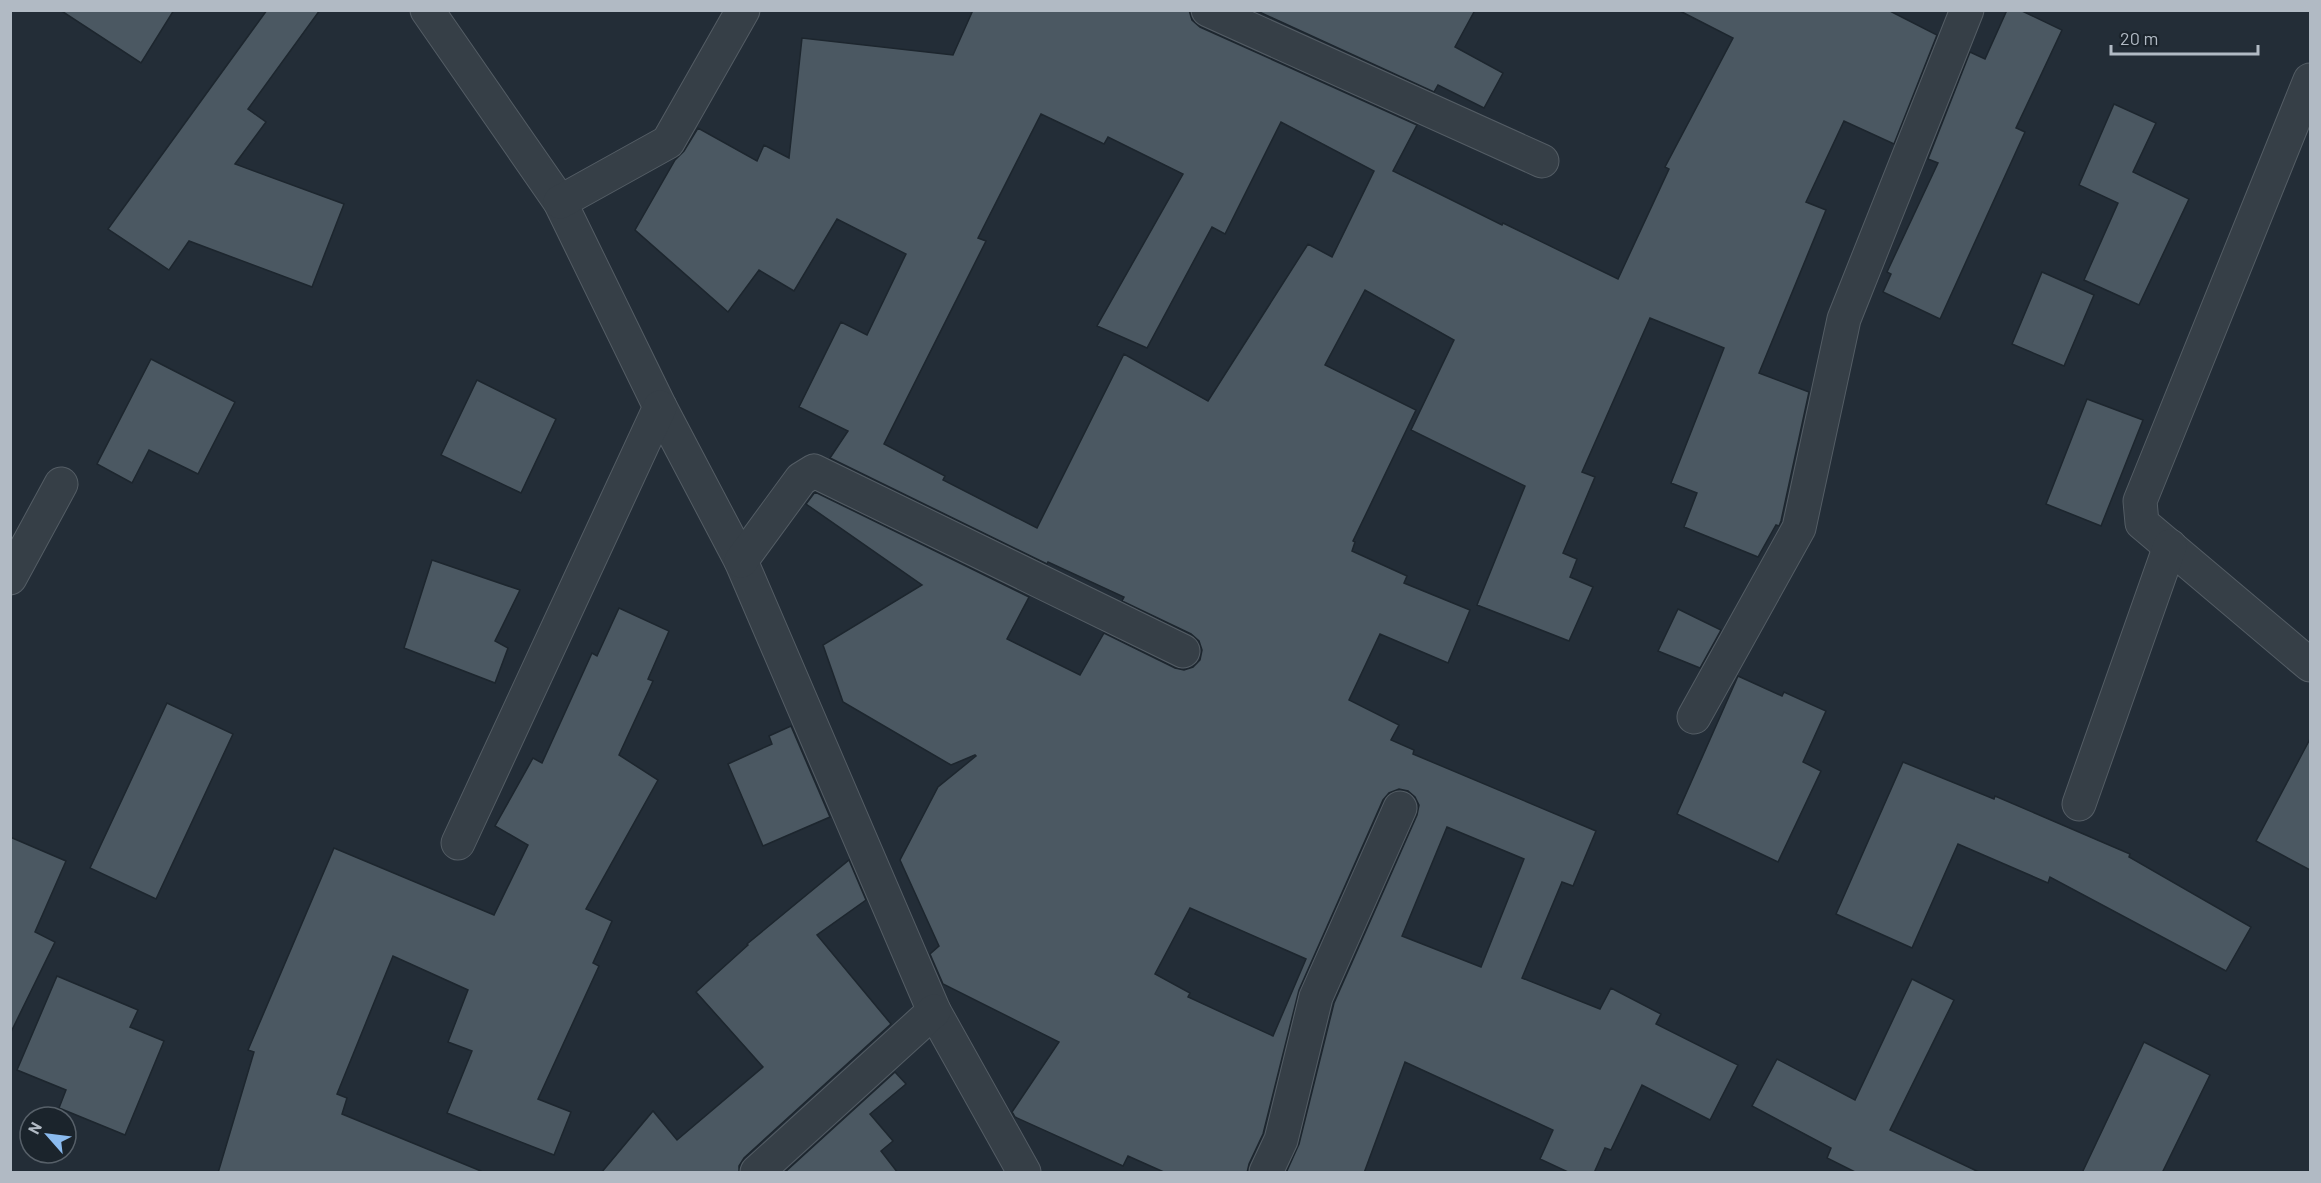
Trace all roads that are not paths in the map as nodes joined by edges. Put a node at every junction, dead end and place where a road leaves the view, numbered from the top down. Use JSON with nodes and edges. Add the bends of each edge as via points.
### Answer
{"nodes":[{"id":1,"x":427,"y":10,"type":"edge"},
{"id":2,"x":743,"y":10,"type":"edge"},
{"id":3,"x":1208,"y":10,"type":"edge"},
{"id":4,"x":1967,"y":10,"type":"edge"},
{"id":5,"x":2310,"y":80,"type":"edge"},
{"id":6,"x":1542,"y":161,"type":"dead end"},
{"id":7,"x":560,"y":202,"type":"junction"},
{"id":8,"x":660,"y":407,"type":"junction"},
{"id":9,"x":61,"y":484,"type":"dead end"},
{"id":10,"x":2170,"y":546,"type":"junction"},
{"id":11,"x":741,"y":561,"type":"junction"},
{"id":12,"x":10,"y":578,"type":"edge"},
{"id":13,"x":1183,"y":651,"type":"dead end"},
{"id":14,"x":2310,"y":665,"type":"edge"},
{"id":15,"x":1694,"y":717,"type":"dead end"},
{"id":16,"x":2079,"y":804,"type":"dead end"},
{"id":17,"x":1400,"y":808,"type":"dead end"},
{"id":18,"x":458,"y":843,"type":"dead end"},
{"id":19,"x":934,"y":1011,"type":"junction"},
{"id":20,"x":757,"y":1173,"type":"edge"},
{"id":21,"x":1024,"y":1173,"type":"edge"},
{"id":22,"x":1266,"y":1173,"type":"edge"}],
"edges":[{"from":1,"to":7,"type":"street"},
{"from":2,"to":7,"type":"street","via":[[668,142]]},
{"from":3,"to":6,"type":"street"},
{"from":4,"to":15,"type":"street","via":[[1844,319],[1799,528]]},
{"from":5,"to":10,"type":"street","via":[[2140,501],[2142,523]]},
{"from":7,"to":8,"type":"street"},
{"from":8,"to":11,"type":"street"},
{"from":8,"to":18,"type":"street"},
{"from":9,"to":12,"type":"street"},
{"from":10,"to":14,"type":"street"},
{"from":10,"to":16,"type":"street"},
{"from":11,"to":13,"type":"street","via":[[801,479],[814,471]]},
{"from":11,"to":19,"type":"street"},
{"from":17,"to":22,"type":"street","via":[[1316,997],[1281,1140]]},
{"from":19,"to":20,"type":"street"},
{"from":19,"to":21,"type":"street"}]}
